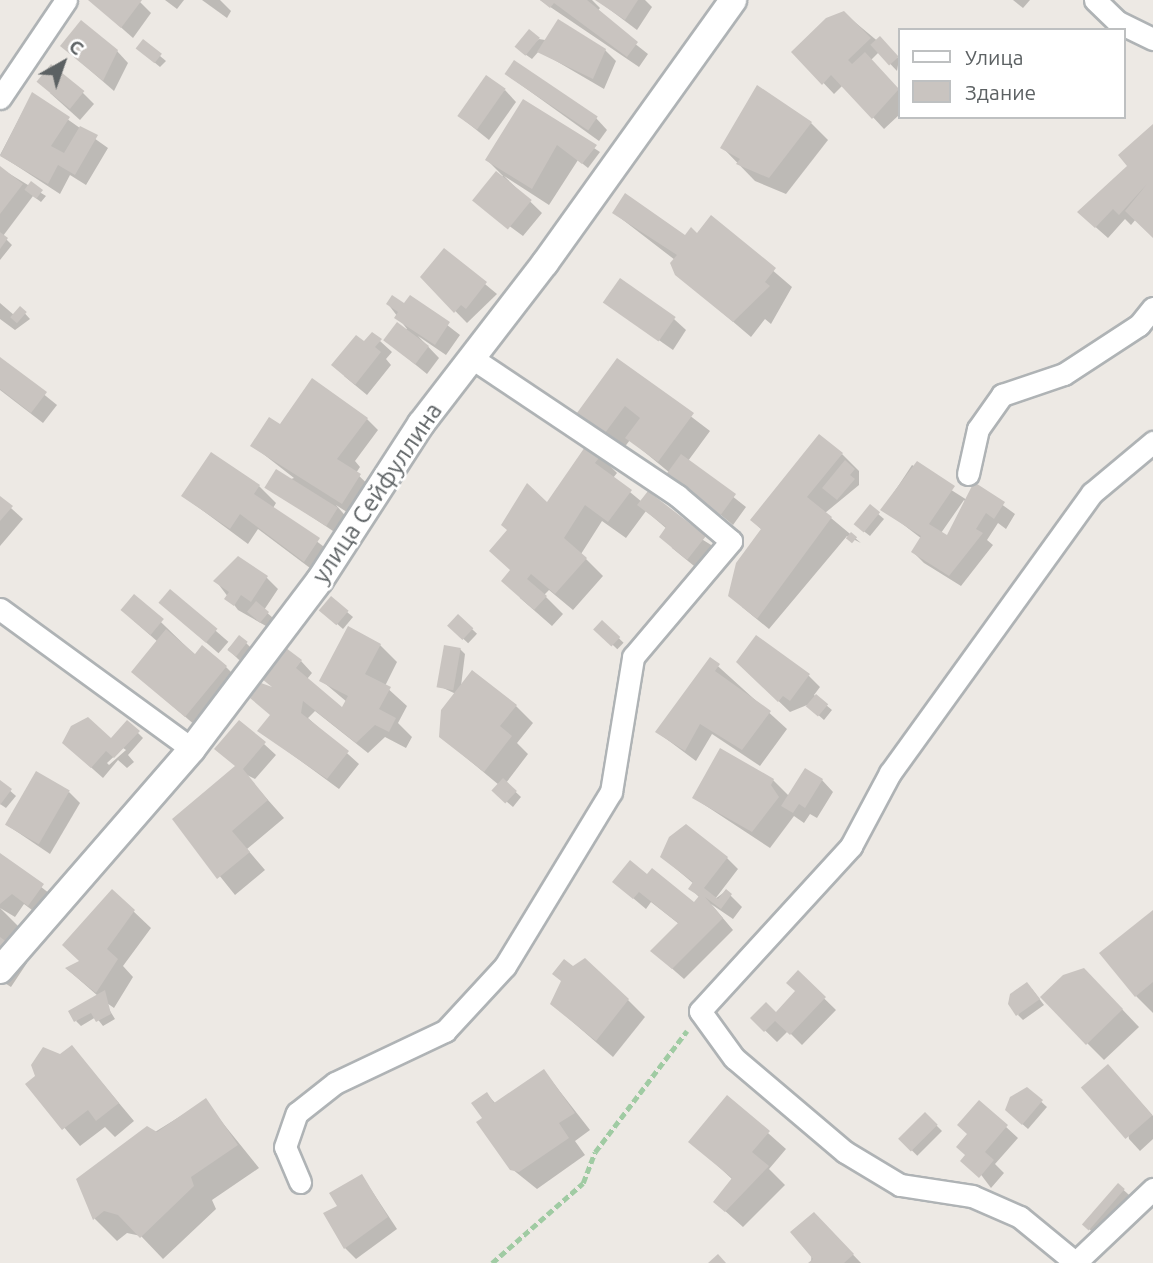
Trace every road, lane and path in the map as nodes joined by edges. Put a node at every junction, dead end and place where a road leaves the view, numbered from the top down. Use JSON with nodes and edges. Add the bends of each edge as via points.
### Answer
{"nodes":[{"id":1,"x":66,"y":0,"type":"edge"},
{"id":2,"x":733,"y":0,"type":"edge"},
{"id":3,"x":1095,"y":0,"type":"edge"},
{"id":4,"x":1116,"y":8,"type":"edge"},
{"id":5,"x":1153,"y":39,"type":"edge"},
{"id":6,"x":0,"y":99,"type":"edge"},
{"id":7,"x":1153,"y":308,"type":"edge"},
{"id":8,"x":470,"y":357,"type":"junction"},
{"id":9,"x":1153,"y":442,"type":"edge"},
{"id":10,"x":968,"y":474,"type":"dead end"},
{"id":11,"x":0,"y":609,"type":"edge"},
{"id":12,"x":191,"y":748,"type":"junction"},
{"id":13,"x":0,"y":970,"type":"edge"},
{"id":14,"x":701,"y":1011,"type":"junction"},
{"id":15,"x":300,"y":1182,"type":"dead end"},
{"id":16,"x":1153,"y":1189,"type":"edge"},
{"id":17,"x":492,"y":1263,"type":"edge"},
{"id":18,"x":1075,"y":1263,"type":"edge"}],
"edges":[{"from":1,"to":6,"type":"street"},
{"from":2,"to":8,"type":"street","name":"улица Сейфуллина"},
{"from":3,"to":4,"type":"street"},
{"from":4,"to":5,"type":"street"},
{"from":7,"to":10,"type":"street","via":[[1139,324],[1064,374],[1002,395],[978,429]]},
{"from":8,"to":12,"type":"street","name":"улица Сейфуллина","via":[[320,580]]},
{"from":8,"to":15,"type":"street","via":[[678,496],[731,541],[633,657],[611,792],[505,966],[445,1031],[335,1083],[297,1113],[285,1147]]},
{"from":9,"to":14,"type":"street","via":[[1092,493],[890,773],[851,846]]},
{"from":11,"to":12,"type":"street"},
{"from":12,"to":13,"type":"street","name":"улица Сейфуллина"},
{"from":14,"to":17,"type":"path","via":[[596,1152],[583,1183]]},
{"from":14,"to":18,"type":"street","via":[[734,1058],[845,1152],[900,1185],[972,1196],[1020,1217]]},
{"from":16,"to":18,"type":"street"}]}
